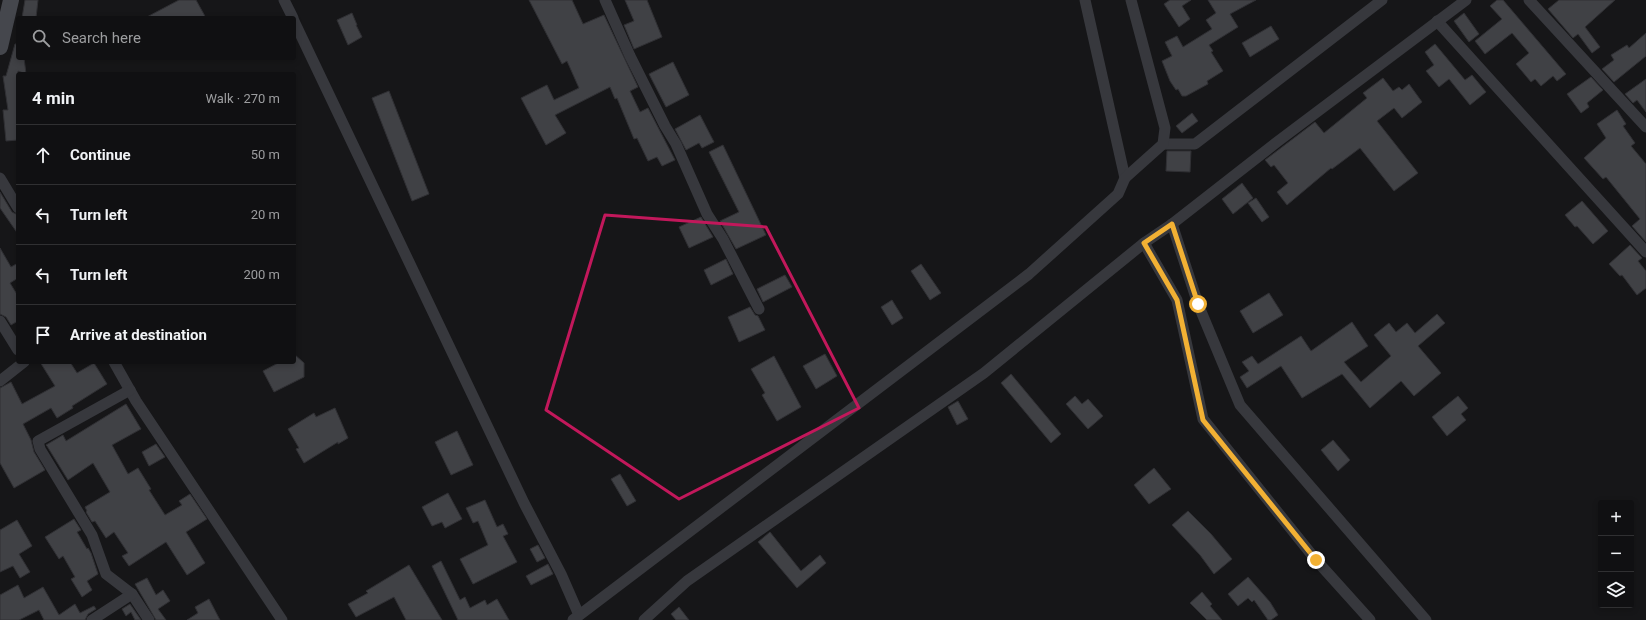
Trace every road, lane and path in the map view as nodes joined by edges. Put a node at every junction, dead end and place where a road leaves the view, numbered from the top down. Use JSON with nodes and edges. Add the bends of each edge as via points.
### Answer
{"nodes":[{"id":1,"x":11,"y":0,"type":"edge"},
{"id":2,"x":284,"y":0,"type":"edge"},
{"id":3,"x":605,"y":0,"type":"edge"},
{"id":4,"x":1086,"y":0,"type":"edge"},
{"id":5,"x":1131,"y":0,"type":"edge"},
{"id":6,"x":1382,"y":0,"type":"edge"},
{"id":7,"x":1466,"y":0,"type":"edge"},
{"id":8,"x":1529,"y":0,"type":"edge"},
{"id":9,"x":292,"y":16,"type":"edge"},
{"id":10,"x":1437,"y":21,"type":"junction"},
{"id":11,"x":296,"y":25,"type":"edge"},
{"id":12,"x":1,"y":39,"type":"edge"},
{"id":13,"x":1646,"y":127,"type":"edge"},
{"id":14,"x":1163,"y":144,"type":"junction"},
{"id":15,"x":0,"y":178,"type":"edge"},
{"id":16,"x":1125,"y":178,"type":"junction"},
{"id":17,"x":16,"y":205,"type":"edge"},
{"id":18,"x":1172,"y":224,"type":"junction"},
{"id":19,"x":1144,"y":243,"type":"junction"},
{"id":20,"x":1646,"y":252,"type":"edge"},
{"id":21,"x":759,"y":309,"type":"dead end"},
{"id":22,"x":0,"y":321,"type":"edge"},
{"id":23,"x":16,"y":347,"type":"edge"},
{"id":24,"x":21,"y":364,"type":"edge"},
{"id":25,"x":115,"y":364,"type":"edge"},
{"id":26,"x":0,"y":381,"type":"edge"},
{"id":27,"x":130,"y":390,"type":"junction"},
{"id":28,"x":132,"y":594,"type":"junction"},
{"id":29,"x":576,"y":618,"type":"edge"},
{"id":30,"x":92,"y":620,"type":"edge"},
{"id":31,"x":149,"y":620,"type":"edge"},
{"id":32,"x":282,"y":620,"type":"edge"},
{"id":33,"x":644,"y":620,"type":"edge"},
{"id":34,"x":1370,"y":620,"type":"edge"},
{"id":35,"x":1426,"y":620,"type":"edge"}],
"edges":[{"from":1,"to":12,"type":"street"},
{"from":2,"to":9,"type":"street"},
{"from":3,"to":21,"type":"street","via":[[630,56],[676,144],[707,214],[723,239]]},
{"from":4,"to":16,"type":"street"},
{"from":5,"to":14,"type":"street","via":[[1165,128]]},
{"from":6,"to":14,"type":"street","via":[[1195,144]]},
{"from":7,"to":10,"type":"street"},
{"from":8,"to":13,"type":"street"},
{"from":10,"to":18,"type":"street"},
{"from":10,"to":20,"type":"street"},
{"from":11,"to":29,"type":"street","via":[[524,503],[561,574]]},
{"from":14,"to":16,"type":"street"},
{"from":15,"to":17,"type":"street"},
{"from":16,"to":29,"type":"street","via":[[1118,194],[1029,274]]},
{"from":18,"to":19,"type":"street"},
{"from":18,"to":35,"type":"street","via":[[1198,304],[1240,404]]},
{"from":19,"to":33,"type":"street","via":[[984,373],[687,581]]},
{"from":19,"to":34,"type":"street","via":[[1177,300],[1203,420],[1316,560]]},
{"from":22,"to":23,"type":"street"},
{"from":24,"to":26,"type":"street"},
{"from":25,"to":27,"type":"street"},
{"from":27,"to":28,"type":"street","via":[[38,440],[40,450],[92,535],[106,574]]},
{"from":27,"to":32,"type":"street"},
{"from":28,"to":30,"type":"street"},
{"from":28,"to":31,"type":"street"}]}
